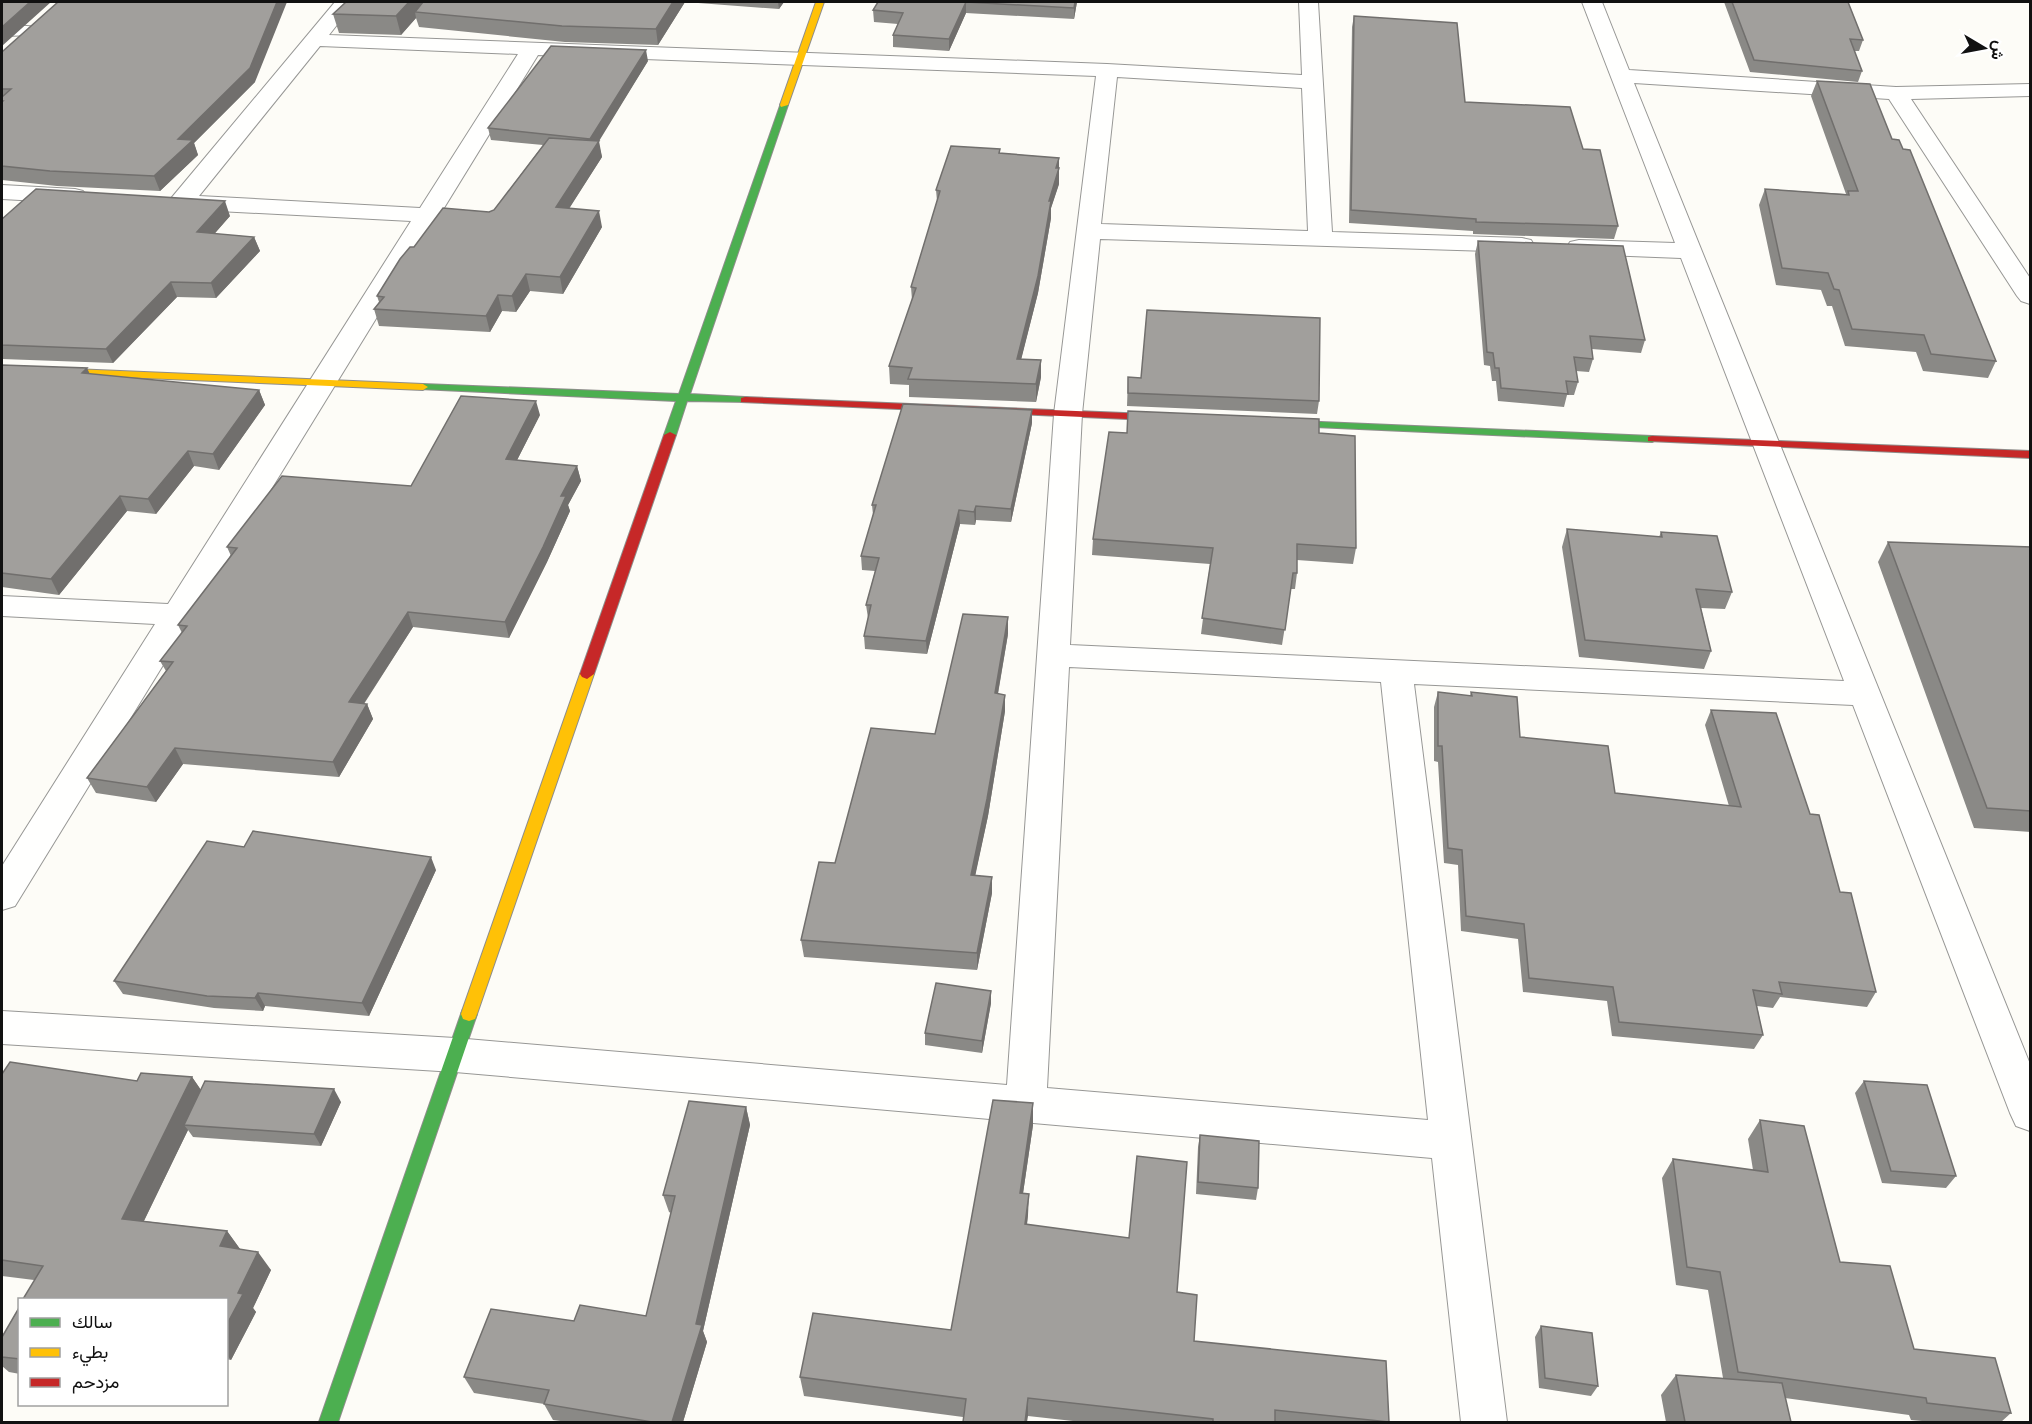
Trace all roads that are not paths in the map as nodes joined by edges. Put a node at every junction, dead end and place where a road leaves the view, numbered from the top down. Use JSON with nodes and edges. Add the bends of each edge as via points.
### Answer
{"nodes":[{"id":1,"x":345,"y":2,"type":"edge"},
{"id":2,"x":820,"y":2,"type":"edge"},
{"id":3,"x":1309,"y":2,"type":"edge"},
{"id":4,"x":1592,"y":2,"type":"edge"},
{"id":5,"x":49,"y":16,"type":"edge"},
{"id":6,"x":2,"y":30,"type":"edge"},
{"id":7,"x":32,"y":31,"type":"junction"},
{"id":8,"x":313,"y":40,"type":"junction"},
{"id":9,"x":531,"y":49,"type":"junction"},
{"id":10,"x":9,"y":52,"type":"edge"},
{"id":11,"x":800,"y":59,"type":"junction"},
{"id":12,"x":1107,"y":70,"type":"junction"},
{"id":13,"x":1622,"y":76,"type":"junction"},
{"id":14,"x":1313,"y":82,"type":"junction"},
{"id":15,"x":2031,"y":90,"type":"edge"},
{"id":16,"x":1896,"y":93,"type":"junction"},
{"id":17,"x":2,"y":192,"type":"edge"},
{"id":18,"x":92,"y":197,"type":"edge"},
{"id":19,"x":427,"y":215,"type":"junction"},
{"id":20,"x":1088,"y":231,"type":"junction"},
{"id":21,"x":1320,"y":239,"type":"junction"},
{"id":22,"x":1999,"y":245,"type":"junction"},
{"id":23,"x":2031,"y":248,"type":"edge"},
{"id":24,"x":1691,"y":251,"type":"junction"},
{"id":25,"x":2031,"y":296,"type":"edge"},
{"id":26,"x":2,"y":369,"type":"edge"},
{"id":27,"x":322,"y":382,"type":"junction"},
{"id":28,"x":683,"y":398,"type":"junction"},
{"id":29,"x":1068,"y":414,"type":"junction"},
{"id":30,"x":1186,"y":419,"type":"edge"},
{"id":31,"x":1257,"y":422,"type":"edge"},
{"id":32,"x":1767,"y":444,"type":"junction"},
{"id":33,"x":2031,"y":455,"type":"edge"},
{"id":34,"x":2,"y":606,"type":"edge"},
{"id":35,"x":177,"y":615,"type":"junction"},
{"id":36,"x":1053,"y":655,"type":"junction"},
{"id":37,"x":1396,"y":671,"type":"junction"},
{"id":38,"x":1866,"y":694,"type":"junction"},
{"id":39,"x":2,"y":896,"type":"edge"},
{"id":40,"x":2,"y":1028,"type":"edge"},
{"id":41,"x":455,"y":1055,"type":"junction"},
{"id":42,"x":1026,"y":1105,"type":"junction"},
{"id":43,"x":2031,"y":1113,"type":"edge"},
{"id":44,"x":1452,"y":1141,"type":"junction"},
{"id":45,"x":328,"y":1422,"type":"edge"},
{"id":46,"x":1484,"y":1422,"type":"edge"}],
"edges":[{"from":1,"to":8,"type":"street"},
{"from":2,"to":11,"type":"street"},
{"from":3,"to":14,"type":"street"},
{"from":4,"to":13,"type":"street"},
{"from":5,"to":7,"type":"street"},
{"from":6,"to":7,"type":"street"},
{"from":7,"to":10,"type":"street"},
{"from":8,"to":9,"type":"street"},
{"from":8,"to":19,"type":"street","via":[[171,201]]},
{"from":9,"to":11,"type":"street"},
{"from":9,"to":19,"type":"street"},
{"from":11,"to":12,"type":"street"},
{"from":11,"to":28,"type":"street"},
{"from":12,"to":14,"type":"street"},
{"from":12,"to":20,"type":"street"},
{"from":13,"to":16,"type":"street"},
{"from":13,"to":24,"type":"street"},
{"from":14,"to":21,"type":"street"},
{"from":15,"to":16,"type":"street"},
{"from":16,"to":22,"type":"street"},
{"from":17,"to":18,"type":"street"},
{"from":19,"to":27,"type":"street"},
{"from":20,"to":21,"type":"street"},
{"from":20,"to":29,"type":"street"},
{"from":21,"to":24,"type":"street"},
{"from":22,"to":23,"type":"street"},
{"from":22,"to":25,"type":"street"},
{"from":24,"to":32,"type":"street"},
{"from":26,"to":27,"type":"street"},
{"from":27,"to":28,"type":"street"},
{"from":27,"to":35,"type":"street"},
{"from":28,"to":29,"type":"street"},
{"from":28,"to":41,"type":"street"},
{"from":29,"to":30,"type":"street"},
{"from":29,"to":36,"type":"street"},
{"from":31,"to":32,"type":"street"},
{"from":32,"to":33,"type":"street"},
{"from":32,"to":38,"type":"street"},
{"from":34,"to":35,"type":"street"},
{"from":35,"to":39,"type":"street"},
{"from":36,"to":37,"type":"street"},
{"from":36,"to":42,"type":"street"},
{"from":37,"to":38,"type":"street"},
{"from":37,"to":44,"type":"street"},
{"from":38,"to":43,"type":"street"},
{"from":40,"to":41,"type":"street"},
{"from":41,"to":42,"type":"street"},
{"from":41,"to":45,"type":"street"},
{"from":42,"to":44,"type":"street"},
{"from":44,"to":46,"type":"street"}]}
